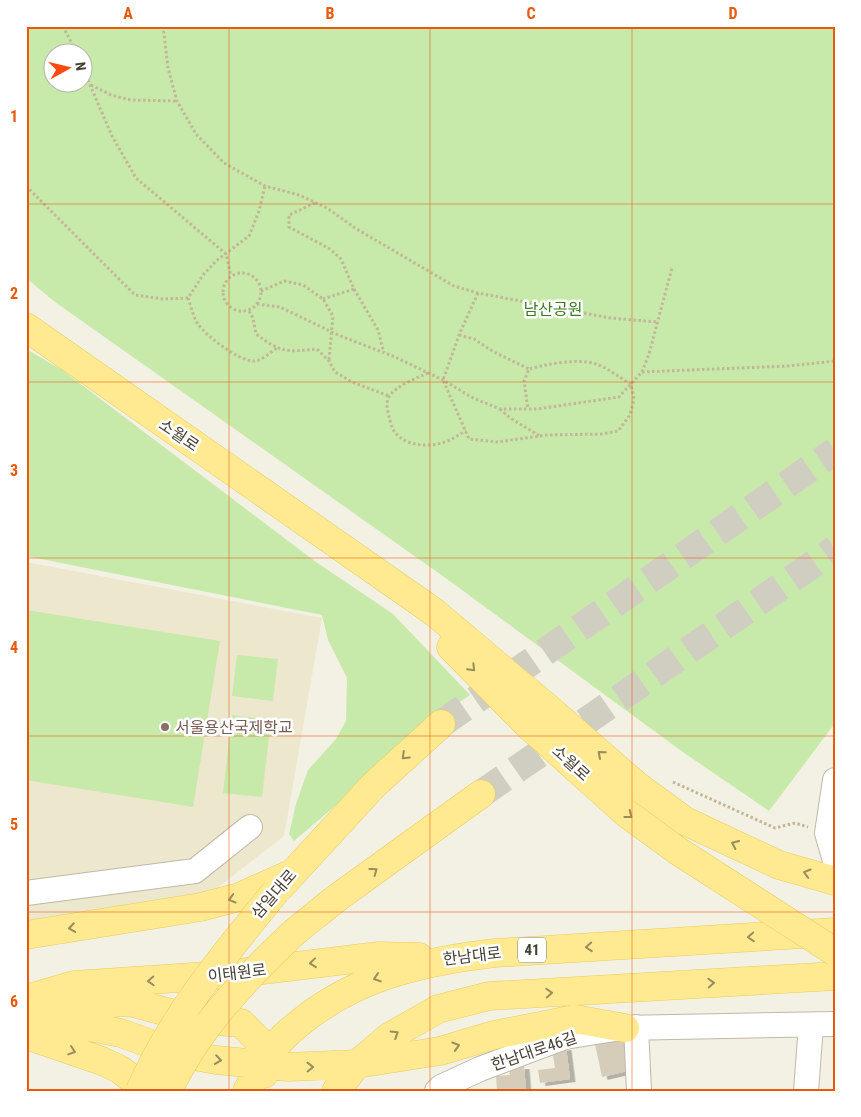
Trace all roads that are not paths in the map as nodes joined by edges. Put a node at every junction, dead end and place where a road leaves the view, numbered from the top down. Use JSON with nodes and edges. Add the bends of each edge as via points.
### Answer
{"nodes":[{"id":1,"x":26,"y":327,"type":"edge"},
{"id":2,"x":334,"y":541,"type":"junction"},
{"id":3,"x":441,"y":724,"type":"tunnel mouth"},
{"id":4,"x":835,"y":780,"type":"edge"},
{"id":5,"x":481,"y":794,"type":"tunnel mouth"},
{"id":6,"x":250,"y":827,"type":"dead end"},
{"id":7,"x":835,"y":861,"type":"edge"},
{"id":8,"x":835,"y":881,"type":"edge"},
{"id":9,"x":284,"y":882,"type":"junction"},
{"id":10,"x":26,"y":893,"type":"edge"},
{"id":11,"x":835,"y":932,"type":"edge"},
{"id":12,"x":26,"y":935,"type":"edge"},
{"id":13,"x":835,"y":952,"type":"edge"},
{"id":14,"x":448,"y":958,"type":"junction"},
{"id":15,"x":835,"y":976,"type":"edge"},
{"id":16,"x":26,"y":999,"type":"edge"},
{"id":17,"x":129,"y":1002,"type":"junction"},
{"id":18,"x":26,"y":1007,"type":"edge"},
{"id":19,"x":26,"y":1015,"type":"edge"},
{"id":20,"x":811,"y":1024,"type":"junction"},
{"id":21,"x":835,"y":1024,"type":"edge"},
{"id":22,"x":631,"y":1028,"type":"junction"},
{"id":23,"x":120,"y":1033,"type":"junction"},
{"id":24,"x":26,"y":1035,"type":"edge"},
{"id":25,"x":262,"y":1064,"type":"junction"},
{"id":26,"x":357,"y":1064,"type":"junction"},
{"id":27,"x":483,"y":1080,"type":"edge"},
{"id":28,"x":140,"y":1091,"type":"edge"},
{"id":29,"x":149,"y":1091,"type":"edge"},
{"id":30,"x":168,"y":1091,"type":"edge"},
{"id":31,"x":247,"y":1091,"type":"edge"},
{"id":32,"x":266,"y":1091,"type":"edge"},
{"id":33,"x":336,"y":1091,"type":"edge"},
{"id":34,"x":437,"y":1091,"type":"edge"},
{"id":35,"x":640,"y":1091,"type":"edge"},
{"id":36,"x":806,"y":1091,"type":"edge"}],
"edges":[{"from":1,"to":2,"type":"main road","name":"소월로"},
{"from":8,"to":2,"type":"main road","name":"소월로","one_way":true,"via":[[779,865],[684,821],[636,785],[434,612]]},
{"from":2,"to":13,"type":"main road","name":"소월로","one_way":true,"bridge":true,"via":[[440,636],[527,724],[626,813],[678,851]]},
{"from":3,"to":9,"type":"main road","name":"삼일대로","one_way":true,"via":[[374,785]]},
{"from":4,"to":7,"type":"street","via":[[827,833]]},
{"from":30,"to":5,"type":"main road","one_way":true,"bridge":true,"via":[[184,1059],[238,991],[286,940],[334,900]]},
{"from":6,"to":10,"type":"street","via":[[195,871]]},
{"from":9,"to":12,"type":"main road","one_way":true,"via":[[202,907]]},
{"from":9,"to":28,"type":"main road","name":"삼일대로","bridge":true,"via":[[187,1004],[153,1061]]},
{"from":11,"to":14,"type":"main road","name":"한남대로","number":"41","one_way":true,"via":[[495,952]]},
{"from":14,"to":16,"type":"main road","name":"이태원로","one_way":true,"via":[[379,956],[223,975],[74,985]]},
{"from":14,"to":25,"type":"main road","name":"한남대로","number":"41","one_way":true,"via":[[362,983],[326,1004],[288,1033]]},
{"from":26,"to":15,"type":"main road","one_way":true,"via":[[388,1037],[438,1009],[490,996]]},
{"from":17,"to":18,"type":"main road"},
{"from":17,"to":23,"type":"main road","via":[[134,1016],[132,1026]]},
{"from":17,"to":25,"type":"main road","via":[[194,1020],[241,1023],[259,1041]]},
{"from":19,"to":23,"type":"main road"},
{"from":20,"to":21,"type":"street","name":"한남대로46길"},
{"from":20,"to":22,"type":"street","name":"한남대로46길"},
{"from":20,"to":36,"type":"street"},
{"from":26,"to":22,"type":"main road","one_way":true,"via":[[440,1052],[494,1035],[575,1019]]},
{"from":22,"to":27,"type":"street","name":"한남대로46길","via":[[565,1038]]},
{"from":22,"to":35,"type":"street"},
{"from":23,"to":25,"type":"main road","one_way":true,"via":[[174,1052]]},
{"from":24,"to":29,"type":"main road","one_way":true,"via":[[120,1069]]},
{"from":25,"to":26,"type":"main road","one_way":true,"via":[[288,1067]]},
{"from":25,"to":31,"type":"main road","name":"한남대로","number":"41"},
{"from":25,"to":32,"type":"main road"},
{"from":26,"to":33,"type":"main road"},
{"from":27,"to":34,"type":"street","name":"한남대로46길","via":[[441,1087]]}]}
